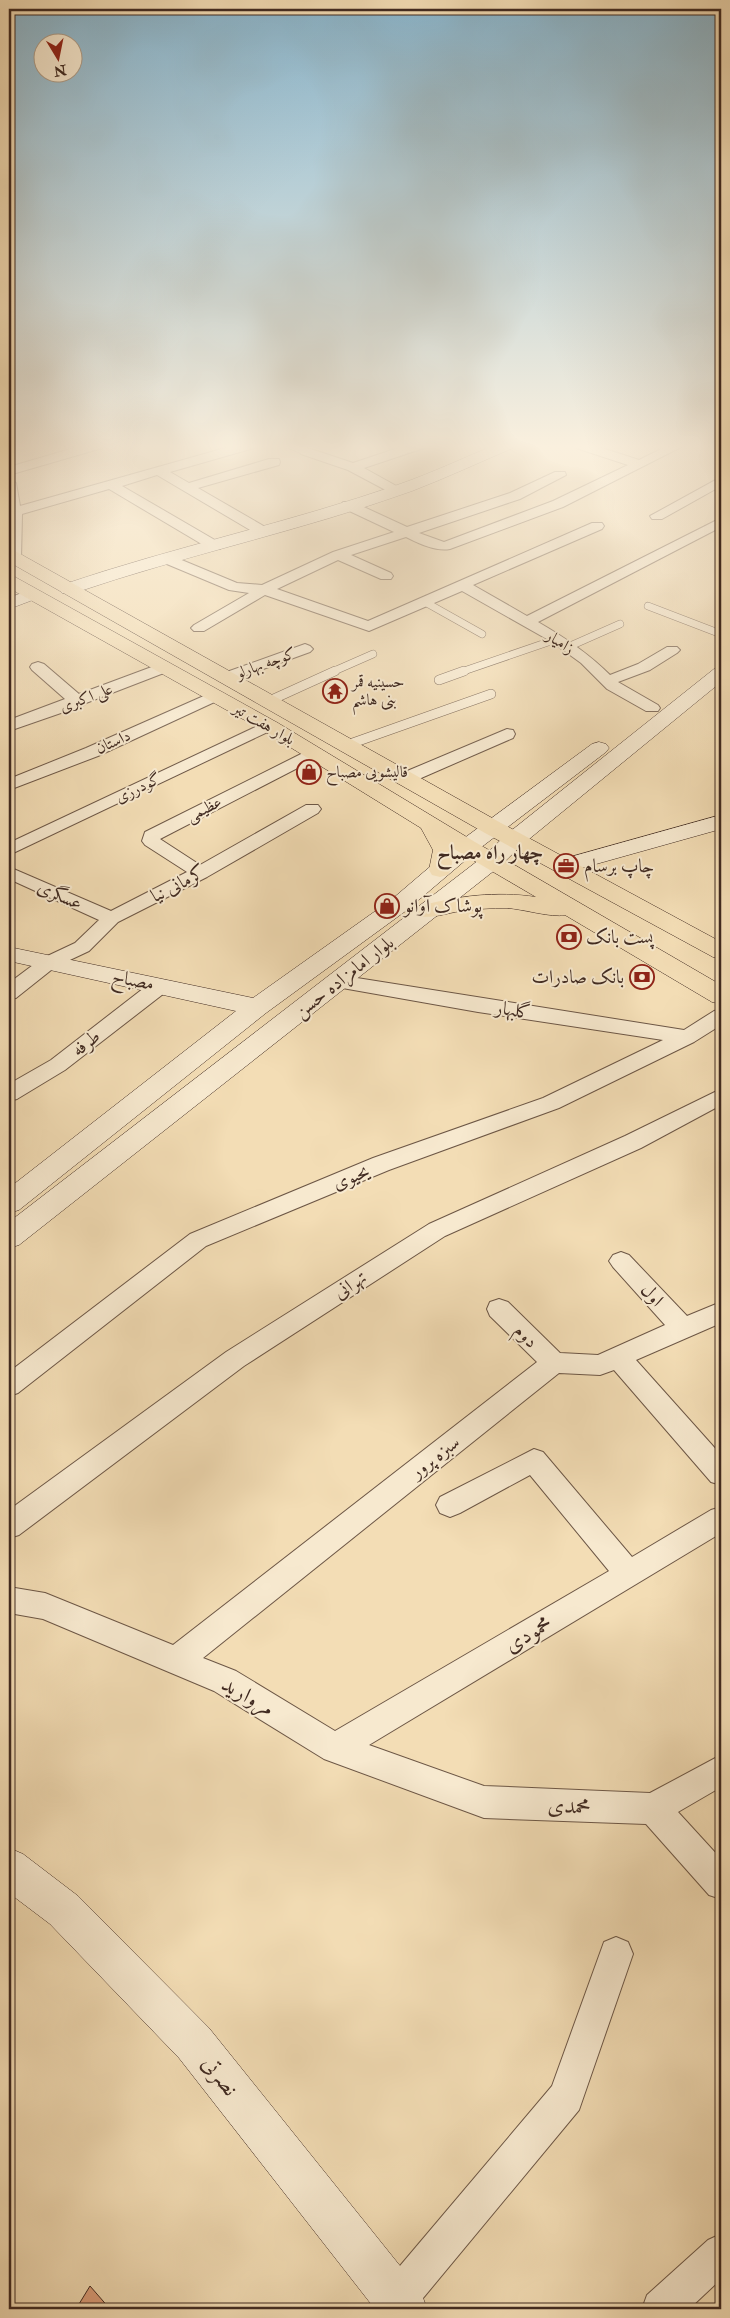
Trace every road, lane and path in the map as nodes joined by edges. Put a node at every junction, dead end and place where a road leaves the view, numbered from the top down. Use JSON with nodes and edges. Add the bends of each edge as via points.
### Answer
{"nodes":[{"id":1,"x":189,"y":553,"type":"edge"},
{"id":2,"x":343,"y":553,"type":"edge"},
{"id":3,"x":534,"y":553,"type":"edge"},
{"id":4,"x":660,"y":553,"type":"edge"},
{"id":5,"x":338,"y":555,"type":"junction"},
{"id":6,"x":12,"y":557,"type":"edge"},
{"id":7,"x":167,"y":559,"type":"junction"},
{"id":8,"x":386,"y":576,"type":"dead end"},
{"id":9,"x":9,"y":581,"type":"edge"},
{"id":10,"x":462,"y":585,"type":"junction"},
{"id":11,"x":68,"y":589,"type":"junction"},
{"id":12,"x":264,"y":590,"type":"junction"},
{"id":13,"x":32,"y":594,"type":"junction"},
{"id":14,"x":425,"y":602,"type":"junction"},
{"id":15,"x":9,"y":604,"type":"edge"},
{"id":16,"x":648,"y":606,"type":"dead end"},
{"id":17,"x":526,"y":622,"type":"junction"},
{"id":18,"x":133,"y":624,"type":"junction"},
{"id":19,"x":620,"y":624,"type":"dead end"},
{"id":20,"x":199,"y":628,"type":"dead end"},
{"id":21,"x":482,"y":634,"type":"dead end"},
{"id":22,"x":721,"y":634,"type":"edge"},
{"id":23,"x":106,"y":635,"type":"junction"},
{"id":24,"x":562,"y":643,"type":"junction"},
{"id":25,"x":176,"y":649,"type":"junction"},
{"id":26,"x":304,"y":649,"type":"dead end"},
{"id":27,"x":672,"y":650,"type":"dead end"},
{"id":28,"x":373,"y":654,"type":"dead end"},
{"id":29,"x":721,"y":655,"type":"edge"},
{"id":30,"x":156,"y":664,"type":"junction"},
{"id":31,"x":38,"y":667,"type":"dead end"},
{"id":32,"x":721,"y":673,"type":"edge"},
{"id":33,"x":227,"y":677,"type":"junction"},
{"id":34,"x":439,"y":680,"type":"dead end"},
{"id":35,"x":608,"y":681,"type":"junction"},
{"id":36,"x":491,"y":694,"type":"dead end"},
{"id":37,"x":215,"y":696,"type":"junction"},
{"id":38,"x":269,"y":701,"type":"junction"},
{"id":39,"x":78,"y":702,"type":"junction"},
{"id":40,"x":652,"y":708,"type":"junction"},
{"id":41,"x":9,"y":726,"type":"edge"},
{"id":42,"x":268,"y":726,"type":"junction"},
{"id":43,"x":507,"y":734,"type":"dead end"},
{"id":44,"x":347,"y":745,"type":"junction"},
{"id":45,"x":313,"y":753,"type":"junction"},
{"id":46,"x":406,"y":778,"type":"junction"},
{"id":47,"x":9,"y":785,"type":"edge"},
{"id":48,"x":312,"y":810,"type":"dead end"},
{"id":49,"x":721,"y":822,"type":"edge"},
{"id":50,"x":430,"y":825,"type":"junction"},
{"id":51,"x":493,"y":828,"type":"junction"},
{"id":52,"x":515,"y":839,"type":"junction"},
{"id":53,"x":467,"y":847,"type":"junction"},
{"id":54,"x":9,"y":850,"type":"edge"},
{"id":55,"x":492,"y":861,"type":"junction"},
{"id":56,"x":564,"y":866,"type":"junction"},
{"id":57,"x":440,"y":870,"type":"junction"},
{"id":58,"x":9,"y":872,"type":"edge"},
{"id":59,"x":200,"y":873,"type":"junction"},
{"id":60,"x":427,"y":911,"type":"junction"},
{"id":61,"x":111,"y":918,"type":"junction"},
{"id":62,"x":594,"y":921,"type":"junction"},
{"id":63,"x":721,"y":952,"type":"edge"},
{"id":64,"x":9,"y":954,"type":"edge"},
{"id":65,"x":48,"y":963,"type":"junction"},
{"id":66,"x":338,"y":981,"type":"junction"},
{"id":67,"x":160,"y":986,"type":"junction"},
{"id":68,"x":9,"y":993,"type":"edge"},
{"id":69,"x":721,"y":996,"type":"edge"},
{"id":70,"x":257,"y":1007,"type":"junction"},
{"id":71,"x":721,"y":1016,"type":"edge"},
{"id":72,"x":687,"y":1037,"type":"junction"},
{"id":73,"x":9,"y":1094,"type":"edge"},
{"id":74,"x":721,"y":1096,"type":"edge"},
{"id":75,"x":9,"y":1203,"type":"edge"},
{"id":76,"x":9,"y":1238,"type":"edge"},
{"id":77,"x":621,"y":1261,"type":"dead end"},
{"id":78,"x":499,"y":1309,"type":"dead end"},
{"id":79,"x":721,"y":1312,"type":"edge"},
{"id":80,"x":684,"y":1328,"type":"junction"},
{"id":81,"x":618,"y":1357,"type":"junction"},
{"id":82,"x":554,"y":1363,"type":"junction"},
{"id":83,"x":9,"y":1386,"type":"edge"},
{"id":84,"x":721,"y":1474,"type":"edge"},
{"id":85,"x":450,"y":1504,"type":"dead end"},
{"id":86,"x":721,"y":1520,"type":"edge"},
{"id":87,"x":9,"y":1526,"type":"edge"},
{"id":88,"x":629,"y":1574,"type":"junction"},
{"id":89,"x":9,"y":1600,"type":"edge"},
{"id":90,"x":176,"y":1661,"type":"junction"},
{"id":91,"x":335,"y":1748,"type":"junction"},
{"id":92,"x":721,"y":1770,"type":"edge"},
{"id":93,"x":484,"y":1802,"type":"joint"},
{"id":94,"x":653,"y":1809,"type":"junction"},
{"id":95,"x":9,"y":1868,"type":"edge"},
{"id":96,"x":721,"y":1883,"type":"edge"},
{"id":97,"x":616,"y":1954,"type":"dead end"},
{"id":98,"x":721,"y":2253,"type":"edge"},
{"id":99,"x":401,"y":2305,"type":"edge"},
{"id":100,"x":661,"y":2309,"type":"edge"}],
"edges":[{"from":1,"to":7,"type":"main road"},
{"from":2,"to":5,"type":"street"},
{"from":3,"to":10,"type":"street"},
{"from":4,"to":17,"type":"street"},
{"from":5,"to":8,"type":"street"},
{"from":5,"to":12,"type":"street"},
{"from":6,"to":11,"type":"main road","name":"بلوار هفت تیر"},
{"from":7,"to":11,"type":"main road"},
{"from":7,"to":12,"type":"street","via":[[234,587]]},
{"from":9,"to":13,"type":"main road","name":"بلوار هفت تیر"},
{"from":10,"to":14,"type":"street"},
{"from":10,"to":17,"type":"street","name":"زامیار"},
{"from":11,"to":18,"type":"main road","name":"بلوار هفت تیر"},
{"from":12,"to":14,"type":"street","via":[[369,626]]},
{"from":12,"to":20,"type":"street"},
{"from":13,"to":15,"type":"main road"},
{"from":13,"to":23,"type":"main road","name":"بلوار هفت تیر"},
{"from":14,"to":21,"type":"lane"},
{"from":16,"to":22,"type":"lane"},
{"from":17,"to":24,"type":"street","name":"زامیار"},
{"from":18,"to":23,"type":"main road","via":[[133,632],[128,636]]},
{"from":18,"to":25,"type":"main road","name":"بلوار هفت تیر"},
{"from":19,"to":24,"type":"lane"},
{"from":23,"to":30,"type":"main road","name":"بلوار هفت تیر"},
{"from":24,"to":34,"type":"lane"},
{"from":24,"to":35,"type":"street","name":"زامیار"},
{"from":25,"to":30,"type":"main road","via":[[150,648],[148,652]]},
{"from":25,"to":33,"type":"main road","name":"بلوار هفت تیر"},
{"from":26,"to":33,"type":"street","name":"کوچه بهارلو"},
{"from":27,"to":35,"type":"street","via":[[644,667]]},
{"from":28,"to":38,"type":"lane"},
{"from":29,"to":40,"type":"main road","name":"بلوار امامزاده حسن"},
{"from":30,"to":37,"type":"main road","name":"بلوار هفت تیر"},
{"from":30,"to":39,"type":"street","name":"علی اکبری"},
{"from":31,"to":39,"type":"street"},
{"from":32,"to":52,"type":"main road","name":"بلوار امامزاده حسن"},
{"from":33,"to":38,"type":"main road","name":"بلوار هفت تیر"},
{"from":35,"to":40,"type":"street","name":"زامیار"},
{"from":36,"to":44,"type":"lane"},
{"from":37,"to":42,"type":"main road","name":"بلوار هفت تیر"},
{"from":37,"to":47,"type":"street","name":"داستان","via":[[92,752]]},
{"from":38,"to":44,"type":"main road","name":"بلوار هفت تیر"},
{"from":39,"to":41,"type":"street","name":"علی اکبری"},
{"from":40,"to":51,"type":"main road","name":"بلوار امامزاده حسن"},
{"from":42,"to":45,"type":"main road","name":"بلوار هفت تیر"},
{"from":42,"to":54,"type":"street","name":"گودرزی"},
{"from":43,"to":46,"type":"street"},
{"from":44,"to":46,"type":"main road","name":"بلوار هفت تیر"},
{"from":45,"to":50,"type":"main road","name":"بلوار هفت تیر"},
{"from":45,"to":59,"type":"street","name":"عظیمی","via":[[151,836],[151,841]]},
{"from":46,"to":51,"type":"main road","name":"بلوار هفت تیر"},
{"from":48,"to":59,"type":"street","name":"کرمانی نیا"},
{"from":49,"to":56,"type":"main road"},
{"from":50,"to":53,"type":"main road","name":"بلوار هفت تیر"},
{"from":50,"to":57,"type":"main road","via":[[444,850]]},
{"from":51,"to":52,"type":"main road","name":"بلوار هفت تیر"},
{"from":51,"to":53,"type":"main road","name":"بلوار امامزاده حسن"},
{"from":52,"to":55,"type":"main road","name":"بلوار امامزاده حسن"},
{"from":52,"to":56,"type":"main road","name":"بلوار هفت تیر"},
{"from":53,"to":55,"type":"main road","name":"بلوار هفت تیر"},
{"from":53,"to":57,"type":"main road","name":"بلوار امامزاده حسن"},
{"from":55,"to":60,"type":"main road","name":"بلوار امامزاده حسن"},
{"from":55,"to":62,"type":"main road","name":"بلوار هفت تیر"},
{"from":56,"to":63,"type":"main road","name":"بلوار هفت تیر"},
{"from":57,"to":70,"type":"main road","name":"بلوار امامزاده حسن","via":[[398,905]]},
{"from":58,"to":61,"type":"street","name":"عسگری"},
{"from":59,"to":61,"type":"street","name":"کرمانی نیا"},
{"from":60,"to":62,"type":"main road","via":[[456,903],[509,900],[534,902]]},
{"from":60,"to":66,"type":"main road","name":"بلوار امامزاده حسن"},
{"from":61,"to":65,"type":"street","name":"کرمانی نیا","via":[[82,947]]},
{"from":62,"to":69,"type":"main road","name":"بلوار هفت تیر"},
{"from":64,"to":65,"type":"main road","name":"مصباح"},
{"from":65,"to":67,"type":"main road","name":"مصباح"},
{"from":65,"to":68,"type":"street","name":"کرمانی نیا"},
{"from":66,"to":72,"type":"street","name":"گلبهار"},
{"from":66,"to":76,"type":"main road","name":"بلوار امامزاده حسن"},
{"from":67,"to":70,"type":"main road","name":"مصباح"},
{"from":67,"to":73,"type":"street","name":"طرفه","via":[[58,1065]]},
{"from":70,"to":75,"type":"main road","name":"بلوار امامزاده حسن"},
{"from":71,"to":72,"type":"street","name":"یحیوی"},
{"from":72,"to":83,"type":"street","name":"یحیوی","via":[[551,1103],[381,1164],[198,1240]]},
{"from":74,"to":87,"type":"street","name":"تهرانی","via":[[633,1142],[437,1230],[235,1359]]},
{"from":77,"to":80,"type":"street","name":"اول"},
{"from":78,"to":82,"type":"street","name":"دوم"},
{"from":79,"to":80,"type":"street"},
{"from":80,"to":81,"type":"street"},
{"from":81,"to":82,"type":"street","via":[[600,1365]]},
{"from":81,"to":84,"type":"street"},
{"from":82,"to":90,"type":"street","name":"سبزه پرور"},
{"from":85,"to":88,"type":"street","via":[[534,1460]]},
{"from":86,"to":88,"type":"street","name":"محمودی"},
{"from":88,"to":91,"type":"street","name":"محمودی"},
{"from":89,"to":90,"type":"street","name":"مروارید","via":[[45,1606]]},
{"from":90,"to":91,"type":"street","name":"مروارید","via":[[225,1681]]},
{"from":91,"to":93,"type":"street","name":"مروارید"},
{"from":92,"to":94,"type":"street"},
{"from":93,"to":94,"type":"street","name":"محمدی"},
{"from":94,"to":96,"type":"street"},
{"from":95,"to":99,"type":"main road","name":"نصرتی","via":[[64,1910],[194,2043]]},
{"from":97,"to":99,"type":"street","via":[[566,2097]]},
{"from":98,"to":100,"type":"street"}]}
